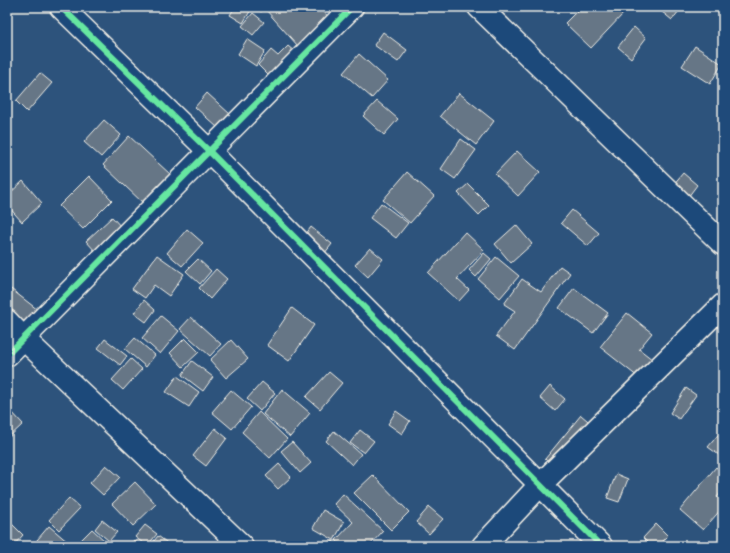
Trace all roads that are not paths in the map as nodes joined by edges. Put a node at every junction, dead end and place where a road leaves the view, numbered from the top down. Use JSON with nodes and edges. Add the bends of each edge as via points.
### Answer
{"nodes":[{"id":1,"x":61,"y":7,"type":"edge"},
{"id":2,"x":352,"y":7,"type":"edge"},
{"id":3,"x":479,"y":7,"type":"edge"},
{"id":4,"x":209,"y":151,"type":"junction"},
{"id":5,"x":723,"y":244,"type":"edge"},
{"id":6,"x":723,"y":306,"type":"edge"},
{"id":7,"x":7,"y":321,"type":"edge"},
{"id":8,"x":24,"y":339,"type":"junction"},
{"id":9,"x":7,"y":355,"type":"edge"},
{"id":10,"x":540,"y":485,"type":"junction"},
{"id":11,"x":242,"y":546,"type":"edge"},
{"id":12,"x":483,"y":546,"type":"edge"},
{"id":13,"x":601,"y":546,"type":"edge"}],
"edges":[{"from":1,"to":4,"type":"street"},
{"from":2,"to":4,"type":"street"},
{"from":3,"to":5,"type":"street"},
{"from":4,"to":8,"type":"street"},
{"from":4,"to":10,"type":"street"},
{"from":6,"to":10,"type":"street"},
{"from":7,"to":8,"type":"street"},
{"from":8,"to":9,"type":"street"},
{"from":8,"to":11,"type":"street"},
{"from":10,"to":12,"type":"street"},
{"from":10,"to":13,"type":"street"}]}
